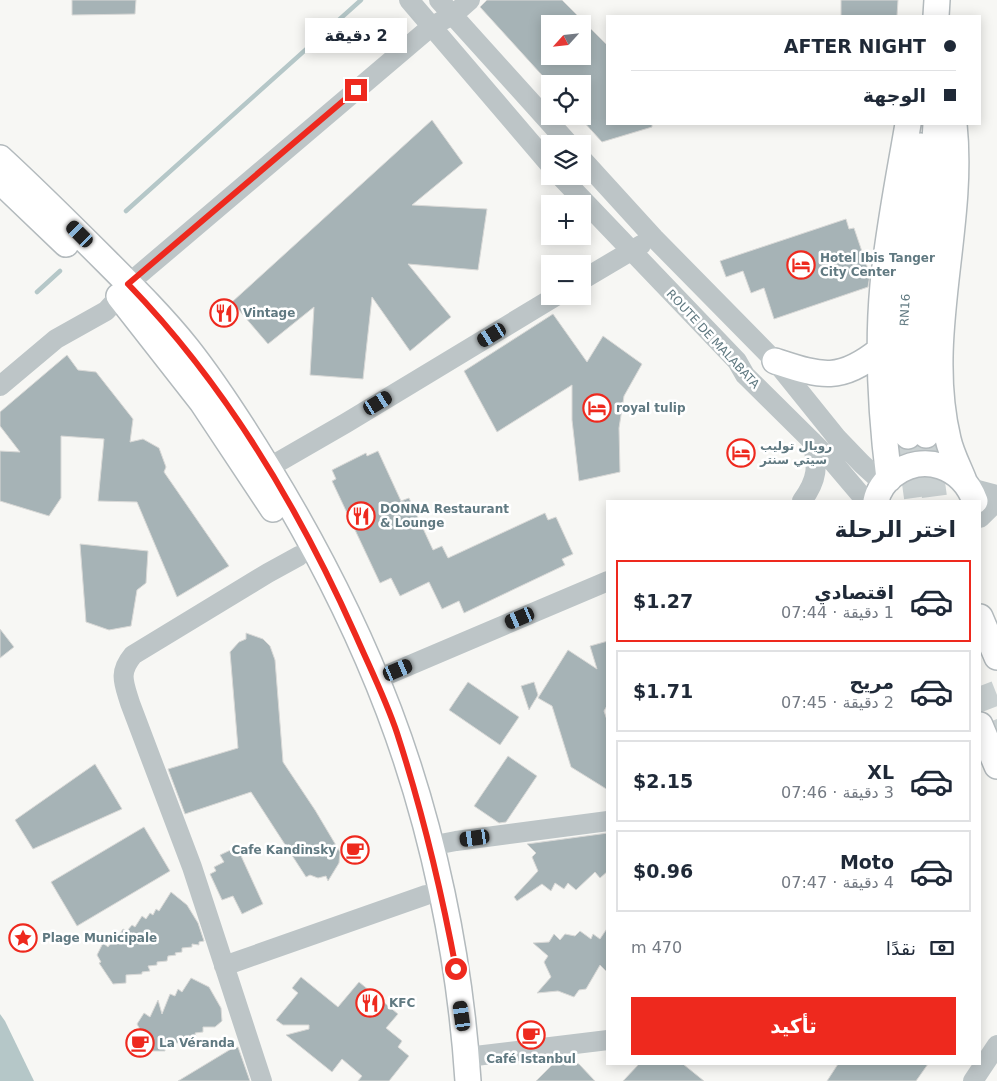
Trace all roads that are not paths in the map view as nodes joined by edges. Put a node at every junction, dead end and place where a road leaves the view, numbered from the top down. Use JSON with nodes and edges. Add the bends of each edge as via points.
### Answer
{"nodes":[{"id":1,"x":409,"y":0,"type":"edge"},
{"id":2,"x":439,"y":0,"type":"edge"},
{"id":3,"x":470,"y":0,"type":"edge"},
{"id":4,"x":937,"y":0,"type":"edge"},
{"id":5,"x":453,"y":15,"type":"junction"},
{"id":6,"x":936,"y":15,"type":"edge"},
{"id":7,"x":432,"y":26,"type":"junction"},
{"id":8,"x":908,"y":125,"type":"edge"},
{"id":9,"x":922,"y":125,"type":"edge"},
{"id":10,"x":936,"y":125,"type":"edge"},
{"id":11,"x":954,"y":125,"type":"edge"},
{"id":12,"x":561,"y":135,"type":"edge"},
{"id":13,"x":541,"y":154,"type":"edge"},
{"id":14,"x":0,"y":158,"type":"edge"},
{"id":15,"x":591,"y":169,"type":"edge"},
{"id":16,"x":0,"y":181,"type":"edge"},
{"id":17,"x":569,"y":185,"type":"edge"},
{"id":18,"x":36,"y":203,"type":"junction"},
{"id":19,"x":654,"y":238,"type":"junction"},
{"id":20,"x":631,"y":251,"type":"junction"},
{"id":21,"x":591,"y":275,"type":"edge"},
{"id":22,"x":118,"y":284,"type":"junction"},
{"id":23,"x":541,"y":305,"type":"edge"},
{"id":24,"x":880,"y":350,"type":"junction"},
{"id":25,"x":775,"y":361,"type":"junction"},
{"id":26,"x":0,"y":386,"type":"edge"},
{"id":27,"x":812,"y":441,"type":"junction"},
{"id":28,"x":268,"y":468,"type":"junction"},
{"id":29,"x":883,"y":488,"type":"edge"},
{"id":30,"x":970,"y":490,"type":"edge"},
{"id":31,"x":997,"y":495,"type":"edge"},
{"id":32,"x":803,"y":500,"type":"edge"},
{"id":33,"x":865,"y":500,"type":"edge"},
{"id":34,"x":997,"y":500,"type":"edge"},
{"id":35,"x":981,"y":517,"type":"edge"},
{"id":36,"x":299,"y":556,"type":"junction"},
{"id":37,"x":606,"y":582,"type":"edge"},
{"id":38,"x":981,"y":619,"type":"edge"},
{"id":39,"x":997,"y":657,"type":"edge"},
{"id":40,"x":376,"y":680,"type":"junction"},
{"id":41,"x":981,"y":727,"type":"edge"},
{"id":42,"x":997,"y":766,"type":"edge"},
{"id":43,"x":606,"y":821,"type":"edge"},
{"id":44,"x":430,"y":846,"type":"junction"},
{"id":45,"x":426,"y":895,"type":"junction"},
{"id":46,"x":224,"y":966,"type":"junction"},
{"id":47,"x":606,"y":1040,"type":"edge"},
{"id":48,"x":997,"y":1045,"type":"edge"},
{"id":49,"x":467,"y":1069,"type":"edge"},
{"id":50,"x":262,"y":1081,"type":"edge"},
{"id":51,"x":452,"y":1081,"type":"edge"},
{"id":52,"x":973,"y":1081,"type":"edge"}],
"edges":[{"from":1,"to":7,"type":"street"},
{"from":2,"to":5,"type":"street"},
{"from":3,"to":5,"type":"street"},
{"from":4,"to":6,"type":"main road"},
{"from":5,"to":7,"type":"street"},
{"from":5,"to":12,"type":"street"},
{"from":7,"to":13,"type":"street"},
{"from":7,"to":22,"type":"street"},
{"from":8,"to":24,"type":"main road","number":"RN16","via":[[888,240]]},
{"from":9,"to":10,"type":"main road","name":"RN16","number":"RN16","via":[[904,323],[904,369],[917,435]]},
{"from":11,"to":30,"type":"main road","via":[[951,243],[943,313],[941,398],[948,440]]},
{"from":14,"to":18,"type":"main road"},
{"from":15,"to":19,"type":"street"},
{"from":16,"to":18,"type":"main road"},
{"from":17,"to":20,"type":"street","name":"ROUTE DE MALABATA"},
{"from":18,"to":22,"type":"main road"},
{"from":19,"to":20,"type":"street"},
{"from":19,"to":25,"type":"street"},
{"from":20,"to":21,"type":"street"},
{"from":20,"to":27,"type":"street","name":"ROUTE DE MALABATA","via":[[737,361],[745,375]]},
{"from":22,"to":26,"type":"street","via":[[106,311],[56,340]]},
{"from":22,"to":28,"type":"main road","via":[[187,348]]},
{"from":22,"to":36,"type":"main road","via":[[257,484]]},
{"from":23,"to":28,"type":"street"},
{"from":24,"to":25,"type":"main road","via":[[862,364],[828,374],[811,373]]},
{"from":24,"to":29,"type":"main road","number":"RN16"},
{"from":25,"to":29,"type":"street","via":[[837,438]]},
{"from":27,"to":32,"type":"street","via":[[817,471]]},
{"from":27,"to":33,"type":"street","name":"ROUTE DE MALABATA"},
{"from":28,"to":40,"type":"main road","via":[[314,547]]},
{"from":29,"to":30,"type":"main road","via":[[900,470],[927,463],[954,472]]},
{"from":30,"to":31,"type":"street"},
{"from":34,"to":35,"type":"street"},
{"from":36,"to":45,"type":"main road","via":[[335,629],[378,731],[405,808]]},
{"from":36,"to":46,"type":"street","via":[[133,655],[123,671],[130,703],[192,867]]},
{"from":37,"to":40,"type":"street"},
{"from":38,"to":39,"type":"main road"},
{"from":40,"to":44,"type":"main road","via":[[397,732]]},
{"from":41,"to":42,"type":"main road"},
{"from":43,"to":44,"type":"street"},
{"from":44,"to":49,"type":"main road","via":[[456,969]]},
{"from":45,"to":46,"type":"street"},
{"from":45,"to":51,"type":"main road","via":[[440,971]]},
{"from":46,"to":50,"type":"street"},
{"from":47,"to":49,"type":"street"},
{"from":48,"to":52,"type":"street"}]}
